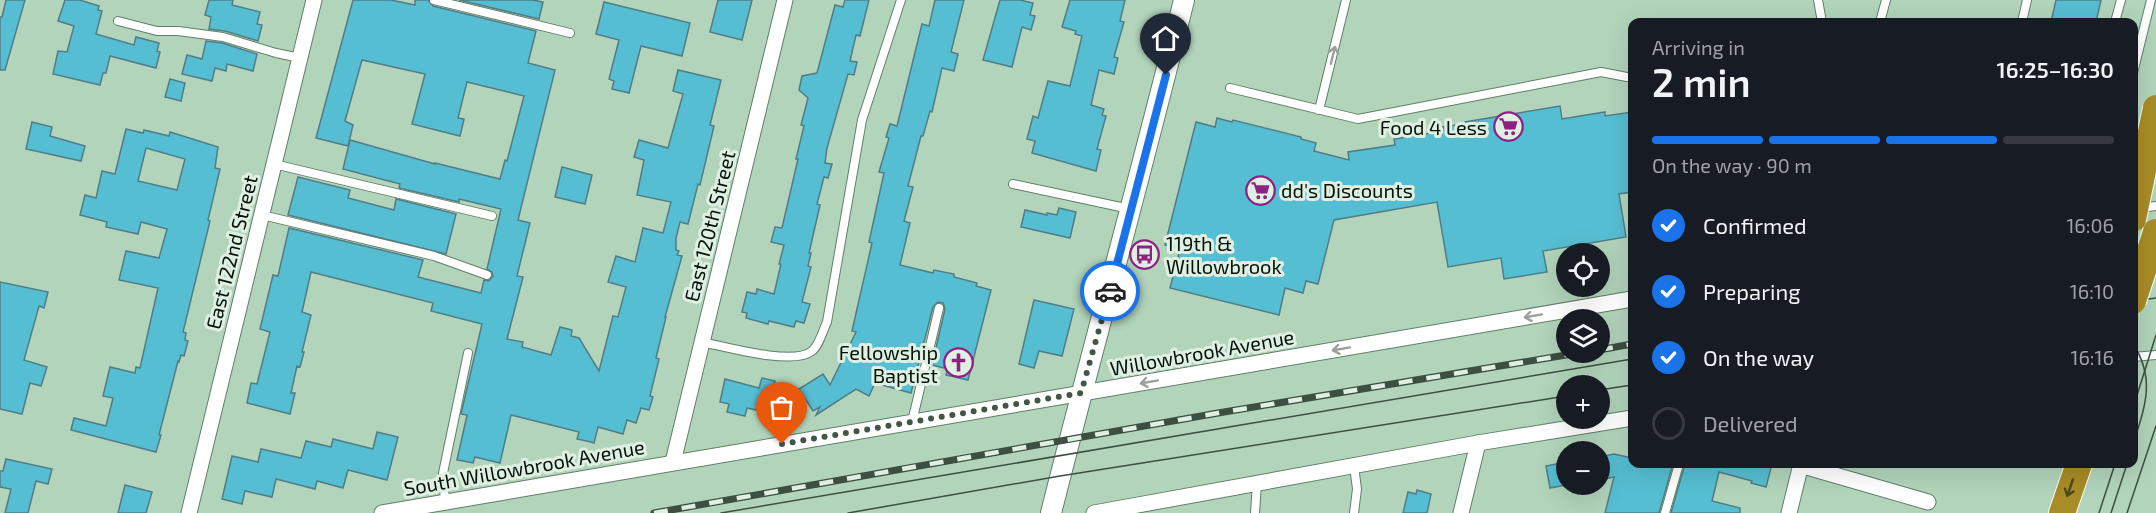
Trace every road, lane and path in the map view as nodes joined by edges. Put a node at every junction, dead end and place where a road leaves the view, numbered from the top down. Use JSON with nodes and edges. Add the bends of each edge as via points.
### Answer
{"nodes":[{"id":1,"x":314,"y":0,"type":"edge"},
{"id":2,"x":434,"y":0,"type":"edge"},
{"id":3,"x":785,"y":0,"type":"edge"},
{"id":4,"x":901,"y":0,"type":"edge"},
{"id":5,"x":1184,"y":0,"type":"edge"},
{"id":6,"x":1346,"y":0,"type":"edge"},
{"id":7,"x":1818,"y":0,"type":"edge"},
{"id":8,"x":1886,"y":0,"type":"edge"},
{"id":9,"x":2027,"y":0,"type":"edge"},
{"id":10,"x":2121,"y":0,"type":"edge"},
{"id":11,"x":2151,"y":0,"type":"edge"},
{"id":12,"x":1821,"y":18,"type":"edge"},
{"id":13,"x":1881,"y":18,"type":"edge"},
{"id":14,"x":2023,"y":18,"type":"edge"},
{"id":15,"x":2116,"y":18,"type":"edge"},
{"id":16,"x":118,"y":21,"type":"dead end"},
{"id":17,"x":570,"y":33,"type":"dead end"},
{"id":18,"x":2138,"y":53,"type":"edge"},
{"id":19,"x":300,"y":58,"type":"junction"},
{"id":20,"x":1628,"y":77,"type":"edge"},
{"id":21,"x":1230,"y":88,"type":"dead end"},
{"id":22,"x":2156,"y":108,"type":"edge"},
{"id":23,"x":1319,"y":110,"type":"junction"},
{"id":24,"x":274,"y":164,"type":"junction"},
{"id":25,"x":1013,"y":184,"type":"dead end"},
{"id":26,"x":2145,"y":187,"type":"dead end"},
{"id":27,"x":2138,"y":188,"type":"edge"},
{"id":28,"x":2138,"y":195,"type":"edge"},
{"id":29,"x":2156,"y":206,"type":"edge"},
{"id":30,"x":2138,"y":208,"type":"edge"},
{"id":31,"x":1132,"y":210,"type":"junction"},
{"id":32,"x":262,"y":215,"type":"junction"},
{"id":33,"x":492,"y":216,"type":"dead end"},
{"id":34,"x":2156,"y":232,"type":"edge"},
{"id":35,"x":487,"y":275,"type":"dead end"},
{"id":36,"x":2138,"y":286,"type":"edge"},
{"id":37,"x":1628,"y":300,"type":"edge"},
{"id":38,"x":939,"y":308,"type":"dead end"},
{"id":39,"x":702,"y":342,"type":"junction"},
{"id":40,"x":468,"y":353,"type":"dead end"},
{"id":41,"x":2156,"y":355,"type":"edge"},
{"id":42,"x":2138,"y":357,"type":"edge"},
{"id":43,"x":1081,"y":393,"type":"junction"},
{"id":44,"x":1628,"y":419,"type":"edge"},
{"id":45,"x":912,"y":422,"type":"junction"},
{"id":46,"x":1478,"y":443,"type":"junction"},
{"id":47,"x":672,"y":462,"type":"junction"},
{"id":48,"x":1354,"y":466,"type":"junction"},
{"id":49,"x":1678,"y":468,"type":"edge"},
{"id":50,"x":1800,"y":468,"type":"edge"},
{"id":51,"x":1814,"y":468,"type":"edge"},
{"id":52,"x":2078,"y":468,"type":"edge"},
{"id":53,"x":1257,"y":483,"type":"junction"},
{"id":54,"x":445,"y":502,"type":"junction"},
{"id":55,"x":1928,"y":502,"type":"dead end"},
{"id":56,"x":189,"y":513,"type":"edge"},
{"id":57,"x":382,"y":513,"type":"edge"},
{"id":58,"x":1051,"y":513,"type":"edge"},
{"id":59,"x":1094,"y":513,"type":"edge"},
{"id":60,"x":1255,"y":513,"type":"edge"},
{"id":61,"x":1354,"y":513,"type":"edge"},
{"id":62,"x":1461,"y":513,"type":"edge"},
{"id":63,"x":1665,"y":513,"type":"edge"},
{"id":64,"x":1789,"y":513,"type":"edge"},
{"id":65,"x":2062,"y":513,"type":"edge"}],
"edges":[{"from":1,"to":19,"type":"street","name":"East 122nd Street"},
{"from":2,"to":17,"type":"lane"},
{"from":3,"to":39,"type":"street","name":"East 120th Street"},
{"from":4,"to":39,"type":"lane","via":[[862,120],[827,322],[813,351],[799,358],[780,357]]},
{"from":5,"to":31,"type":"street"},
{"from":23,"to":6,"type":"lane","one_way":true},
{"from":7,"to":12,"type":"lane"},
{"from":8,"to":13,"type":"lane"},
{"from":9,"to":14,"type":"lane"},
{"from":10,"to":15,"type":"lane"},
{"from":11,"to":18,"type":"lane"},
{"from":16,"to":19,"type":"lane","via":[[158,31],[223,37]]},
{"from":19,"to":24,"type":"street","name":"East 122nd Street"},
{"from":20,"to":23,"type":"lane","via":[[1602,72],[1358,118]]},
{"from":21,"to":23,"type":"lane"},
{"from":22,"to":28,"type":"highway","bridge":true},
{"from":24,"to":32,"type":"street","name":"East 122nd Street"},
{"from":24,"to":33,"type":"lane"},
{"from":25,"to":31,"type":"lane"},
{"from":26,"to":27,"type":"lane"},
{"from":29,"to":30,"type":"lane"},
{"from":31,"to":43,"type":"street"},
{"from":32,"to":35,"type":"lane","via":[[434,256]]},
{"from":32,"to":56,"type":"street","name":"East 122nd Street"},
{"from":34,"to":36,"type":"highway","bridge":true},
{"from":37,"to":43,"type":"street","name":"Willowbrook Avenue","one_way":true},
{"from":38,"to":45,"type":"lane"},
{"from":39,"to":47,"type":"street","name":"East 120th Street"},
{"from":40,"to":54,"type":"lane","via":[[443,472]]},
{"from":41,"to":42,"type":"lane"},
{"from":43,"to":45,"type":"street","name":"Willowbrook Avenue"},
{"from":43,"to":58,"type":"street"},
{"from":44,"to":46,"type":"street"},
{"from":45,"to":47,"type":"street","name":"Willowbrook Avenue"},
{"from":46,"to":48,"type":"street"},
{"from":46,"to":62,"type":"street"},
{"from":47,"to":54,"type":"street","name":"South Willowbrook Avenue"},
{"from":48,"to":53,"type":"street"},
{"from":48,"to":61,"type":"lane"},
{"from":49,"to":63,"type":"lane"},
{"from":50,"to":64,"type":"street"},
{"from":51,"to":55,"type":"street"},
{"from":52,"to":65,"type":"highway","one_way":true},
{"from":53,"to":59,"type":"street"},
{"from":53,"to":60,"type":"lane"},
{"from":54,"to":57,"type":"street","name":"South Willowbrook Avenue"}]}
